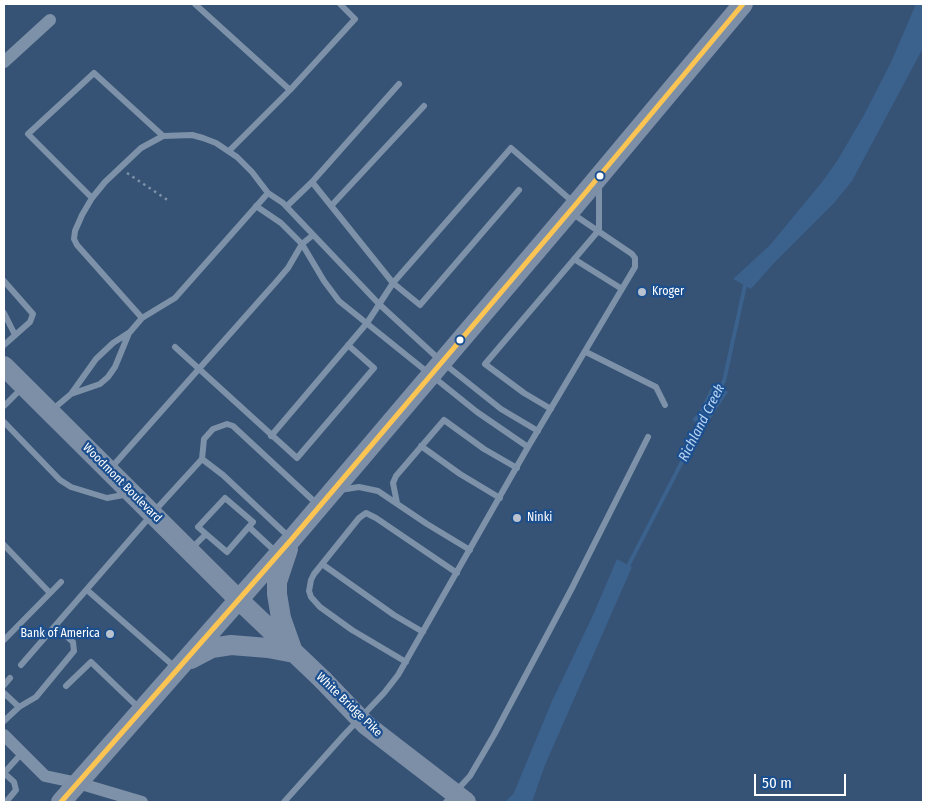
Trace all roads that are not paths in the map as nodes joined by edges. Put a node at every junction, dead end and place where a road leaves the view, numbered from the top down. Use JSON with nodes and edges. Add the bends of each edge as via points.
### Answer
{"nodes":[{"id":1,"x":195,"y":4,"type":"edge"},
{"id":2,"x":340,"y":4,"type":"edge"},
{"id":3,"x":742,"y":4,"type":"edge"},
{"id":4,"x":50,"y":20,"type":"dead end"},
{"id":5,"x":4,"y":62,"type":"edge"},
{"id":6,"x":399,"y":84,"type":"dead end"},
{"id":7,"x":290,"y":90,"type":"junction"},
{"id":8,"x":424,"y":106,"type":"dead end"},
{"id":9,"x":163,"y":136,"type":"junction"},
{"id":10,"x":229,"y":151,"type":"junction"},
{"id":11,"x":601,"y":173,"type":"junction"},
{"id":12,"x":312,"y":182,"type":"junction"},
{"id":13,"x":519,"y":190,"type":"dead end"},
{"id":14,"x":268,"y":193,"type":"junction"},
{"id":15,"x":92,"y":198,"type":"junction"},
{"id":16,"x":256,"y":206,"type":"junction"},
{"id":17,"x":287,"y":206,"type":"junction"},
{"id":18,"x":331,"y":206,"type":"junction"},
{"id":19,"x":573,"y":208,"type":"junction"},
{"id":20,"x":599,"y":230,"type":"junction"},
{"id":21,"x":313,"y":235,"type":"junction"},
{"id":22,"x":302,"y":244,"type":"junction"},
{"id":23,"x":574,"y":259,"type":"junction"},
{"id":24,"x":4,"y":281,"type":"edge"},
{"id":25,"x":393,"y":283,"type":"junction"},
{"id":26,"x":622,"y":289,"type":"junction"},
{"id":27,"x":379,"y":304,"type":"junction"},
{"id":28,"x":4,"y":313,"type":"edge"},
{"id":29,"x":142,"y":318,"type":"junction"},
{"id":30,"x":367,"y":323,"type":"junction"},
{"id":31,"x":130,"y":332,"type":"junction"},
{"id":32,"x":14,"y":335,"type":"junction"},
{"id":33,"x":4,"y":345,"type":"edge"},
{"id":34,"x":348,"y":345,"type":"junction"},
{"id":35,"x":175,"y":347,"type":"dead end"},
{"id":36,"x":586,"y":352,"type":"junction"},
{"id":37,"x":4,"y":366,"type":"edge"},
{"id":38,"x":436,"y":368,"type":"junction"},
{"id":39,"x":198,"y":369,"type":"junction"},
{"id":40,"x":24,"y":386,"type":"junction"},
{"id":41,"x":71,"y":394,"type":"junction"},
{"id":42,"x":665,"y":405,"type":"dead end"},
{"id":43,"x":4,"y":406,"type":"edge"},
{"id":44,"x":551,"y":409,"type":"junction"},
{"id":45,"x":50,"y":412,"type":"junction"},
{"id":46,"x":4,"y":422,"type":"edge"},
{"id":47,"x":538,"y":431,"type":"junction"},
{"id":48,"x":271,"y":436,"type":"junction"},
{"id":49,"x":648,"y":437,"type":"dead end"},
{"id":50,"x":421,"y":446,"type":"junction"},
{"id":51,"x":528,"y":447,"type":"junction"},
{"id":52,"x":202,"y":460,"type":"junction"},
{"id":53,"x":517,"y":468,"type":"junction"},
{"id":54,"x":109,"y":470,"type":"junction"},
{"id":55,"x":132,"y":493,"type":"junction"},
{"id":56,"x":500,"y":498,"type":"junction"},
{"id":57,"x":326,"y":499,"type":"junction"},
{"id":58,"x":398,"y":503,"type":"junction"},
{"id":59,"x":153,"y":514,"type":"junction"},
{"id":60,"x":249,"y":527,"type":"junction"},
{"id":61,"x":206,"y":534,"type":"junction"},
{"id":62,"x":4,"y":545,"type":"edge"},
{"id":63,"x":285,"y":547,"type":"junction"},
{"id":64,"x":190,"y":550,"type":"junction"},
{"id":65,"x":470,"y":550,"type":"junction"},
{"id":66,"x":322,"y":564,"type":"junction"},
{"id":67,"x":457,"y":573,"type":"junction"},
{"id":68,"x":61,"y":582,"type":"dead end"},
{"id":69,"x":87,"y":590,"type":"junction"},
{"id":70,"x":50,"y":593,"type":"junction"},
{"id":71,"x":239,"y":600,"type":"junction"},
{"id":72,"x":54,"y":626,"type":"junction"},
{"id":73,"x":423,"y":632,"type":"junction"},
{"id":74,"x":4,"y":640,"type":"edge"},
{"id":75,"x":294,"y":653,"type":"junction"},
{"id":76,"x":406,"y":662,"type":"junction"},
{"id":77,"x":21,"y":665,"type":"dead end"},
{"id":78,"x":177,"y":669,"type":"junction"},
{"id":79,"x":10,"y":678,"type":"dead end"},
{"id":80,"x":4,"y":685,"type":"edge"},
{"id":81,"x":66,"y":686,"type":"dead end"},
{"id":82,"x":4,"y":693,"type":"edge"},
{"id":83,"x":19,"y":707,"type":"junction"},
{"id":84,"x":141,"y":710,"type":"junction"},
{"id":85,"x":4,"y":721,"type":"edge"},
{"id":86,"x":4,"y":735,"type":"edge"},
{"id":87,"x":22,"y":753,"type":"junction"},
{"id":88,"x":4,"y":773,"type":"edge"},
{"id":89,"x":78,"y":783,"type":"junction"},
{"id":90,"x":6,"y":802,"type":"edge"},
{"id":91,"x":60,"y":802,"type":"edge"},
{"id":92,"x":142,"y":802,"type":"edge"},
{"id":93,"x":284,"y":802,"type":"edge"},
{"id":94,"x":446,"y":802,"type":"edge"},
{"id":95,"x":466,"y":802,"type":"edge"}],
"edges":[{"from":1,"to":7,"type":"lane"},
{"from":2,"to":7,"type":"lane","via":[[355,19]]},
{"from":3,"to":11,"type":"main road"},
{"from":4,"to":5,"type":"street"},
{"from":6,"to":12,"type":"lane"},
{"from":7,"to":10,"type":"lane"},
{"from":8,"to":18,"type":"lane"},
{"from":9,"to":10,"type":"lane","via":[[197,136]]},
{"from":9,"to":15,"type":"lane","via":[[141,148]]},
{"from":9,"to":15,"type":"lane","via":[[94,73],[28,134]]},
{"from":10,"to":14,"type":"lane","via":[[252,172]]},
{"from":11,"to":19,"type":"main road"},
{"from":11,"to":20,"type":"lane"},
{"from":12,"to":17,"type":"lane"},
{"from":12,"to":18,"type":"lane"},
{"from":13,"to":25,"type":"lane","via":[[420,305]]},
{"from":14,"to":16,"type":"lane"},
{"from":14,"to":17,"type":"lane"},
{"from":15,"to":29,"type":"lane","via":[[74,239]]},
{"from":16,"to":22,"type":"lane","via":[[282,223]]},
{"from":16,"to":29,"type":"lane","via":[[175,298]]},
{"from":17,"to":21,"type":"lane"},
{"from":18,"to":25,"type":"lane"},
{"from":19,"to":20,"type":"lane"},
{"from":19,"to":25,"type":"lane","via":[[511,148]]},
{"from":19,"to":38,"type":"main road"},
{"from":20,"to":23,"type":"lane"},
{"from":20,"to":26,"type":"lane","via":[[635,258],[635,267]]},
{"from":21,"to":22,"type":"lane"},
{"from":21,"to":27,"type":"lane"},
{"from":22,"to":30,"type":"lane","via":[[331,292]]},
{"from":22,"to":39,"type":"lane","via":[[284,274]]},
{"from":23,"to":26,"type":"lane"},
{"from":23,"to":44,"type":"lane","via":[[485,364],[524,394]]},
{"from":24,"to":32,"type":"lane","via":[[33,314],[30,322]]},
{"from":25,"to":27,"type":"lane"},
{"from":26,"to":36,"type":"lane"},
{"from":27,"to":30,"type":"lane"},
{"from":27,"to":38,"type":"lane"},
{"from":28,"to":32,"type":"lane"},
{"from":29,"to":31,"type":"lane"},
{"from":30,"to":34,"type":"lane"},
{"from":30,"to":38,"type":"lane"},
{"from":31,"to":41,"type":"lane","via":[[96,359]]},
{"from":31,"to":41,"type":"lane","via":[[108,378]]},
{"from":32,"to":33,"type":"lane"},
{"from":34,"to":48,"type":"lane"},
{"from":34,"to":48,"type":"lane","via":[[374,368],[297,458]]},
{"from":35,"to":39,"type":"lane"},
{"from":36,"to":42,"type":"lane","via":[[656,387]]},
{"from":36,"to":44,"type":"lane"},
{"from":37,"to":40,"type":"main road","name":"Woodmont Boulevard"},
{"from":38,"to":47,"type":"lane"},
{"from":38,"to":51,"type":"lane","via":[[477,412]]},
{"from":38,"to":57,"type":"main road"},
{"from":39,"to":48,"type":"lane"},
{"from":39,"to":54,"type":"lane"},
{"from":40,"to":43,"type":"lane"},
{"from":40,"to":45,"type":"main road","name":"Woodmont Boulevard"},
{"from":41,"to":45,"type":"lane"},
{"from":44,"to":47,"type":"lane"},
{"from":45,"to":54,"type":"main road","name":"Woodmont Boulevard"},
{"from":46,"to":55,"type":"lane","via":[[71,488],[106,498]]},
{"from":47,"to":51,"type":"lane"},
{"from":49,"to":94,"type":"lane","via":[[494,735],[470,776]]},
{"from":50,"to":53,"type":"lane","via":[[444,420]]},
{"from":50,"to":56,"type":"lane"},
{"from":50,"to":58,"type":"lane","via":[[393,483]]},
{"from":51,"to":53,"type":"lane"},
{"from":52,"to":57,"type":"lane","via":[[204,439],[213,429],[227,424]]},
{"from":52,"to":59,"type":"lane"},
{"from":52,"to":63,"type":"lane","via":[[223,475]]},
{"from":53,"to":56,"type":"lane"},
{"from":54,"to":55,"type":"main road","name":"Woodmont Boulevard"},
{"from":55,"to":59,"type":"main road","name":"Woodmont Boulevard"},
{"from":56,"to":65,"type":"lane"},
{"from":57,"to":58,"type":"lane","via":[[365,488],[378,491]]},
{"from":57,"to":63,"type":"main road"},
{"from":58,"to":65,"type":"lane"},
{"from":59,"to":64,"type":"main road","name":"Woodmont Boulevard"},
{"from":59,"to":69,"type":"lane"},
{"from":60,"to":61,"type":"lane","via":[[227,552]]},
{"from":60,"to":61,"type":"lane","via":[[252,522],[225,498],[198,527]]},
{"from":60,"to":63,"type":"lane"},
{"from":61,"to":64,"type":"lane"},
{"from":62,"to":70,"type":"lane"},
{"from":63,"to":71,"type":"main road"},
{"from":63,"to":75,"type":"main road","via":[[277,594]]},
{"from":64,"to":71,"type":"main road","name":"Woodmont Boulevard"},
{"from":65,"to":67,"type":"lane"},
{"from":66,"to":67,"type":"lane","via":[[366,513]]},
{"from":66,"to":73,"type":"lane"},
{"from":66,"to":76,"type":"lane","via":[[309,585],[314,601],[352,630]]},
{"from":67,"to":73,"type":"lane"},
{"from":68,"to":70,"type":"lane"},
{"from":69,"to":72,"type":"lane"},
{"from":69,"to":78,"type":"lane"},
{"from":70,"to":74,"type":"lane"},
{"from":71,"to":75,"type":"main road","name":"White Bridge Pike"},
{"from":71,"to":78,"type":"main road"},
{"from":72,"to":77,"type":"lane"},
{"from":72,"to":83,"type":"lane","via":[[72,642],[74,651],[36,697]]},
{"from":73,"to":76,"type":"lane"},
{"from":75,"to":78,"type":"main road","via":[[231,645],[212,648]]},
{"from":75,"to":95,"type":"main road","name":"White Bridge Pike","bridge":true,"via":[[366,725]]},
{"from":76,"to":93,"type":"lane","via":[[388,688]]},
{"from":78,"to":84,"type":"main road"},
{"from":79,"to":80,"type":"lane"},
{"from":81,"to":84,"type":"lane","via":[[91,662]]},
{"from":82,"to":83,"type":"lane"},
{"from":83,"to":85,"type":"lane"},
{"from":84,"to":89,"type":"main road"},
{"from":86,"to":87,"type":"street"},
{"from":87,"to":88,"type":"lane"},
{"from":87,"to":89,"type":"street","via":[[45,776]]},
{"from":88,"to":90,"type":"lane","via":[[14,782],[16,790]]},
{"from":89,"to":91,"type":"main road"},
{"from":89,"to":92,"type":"street"}]}
